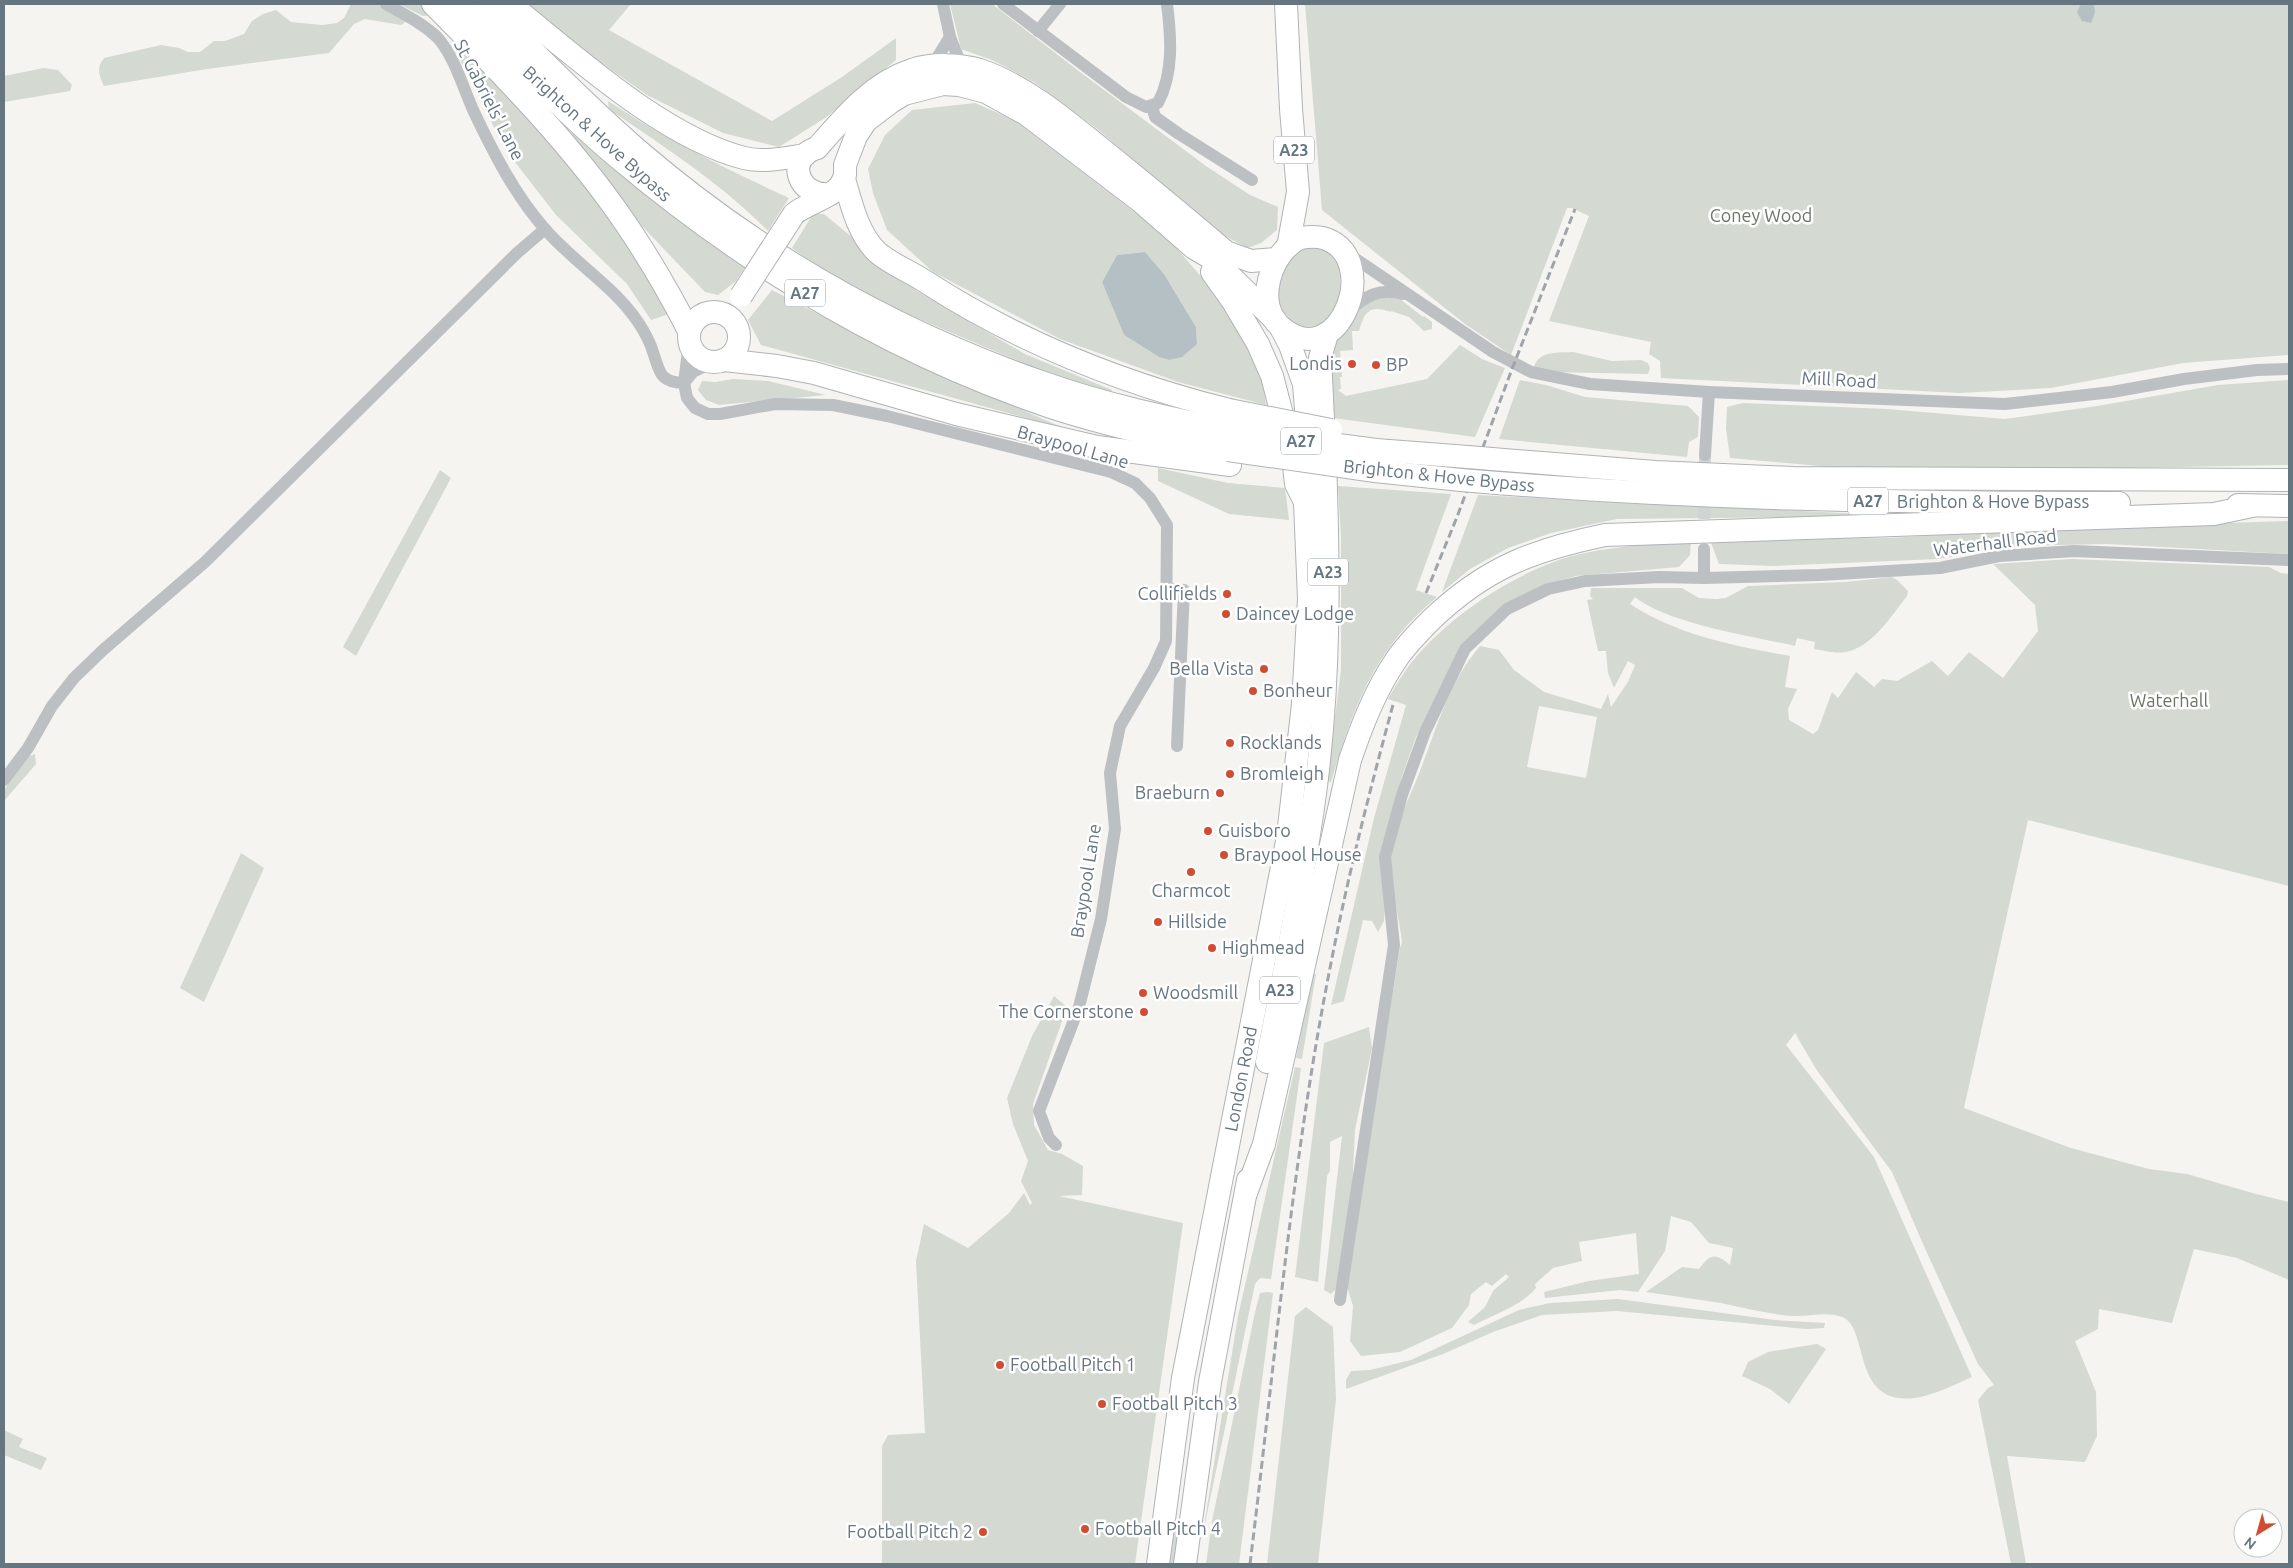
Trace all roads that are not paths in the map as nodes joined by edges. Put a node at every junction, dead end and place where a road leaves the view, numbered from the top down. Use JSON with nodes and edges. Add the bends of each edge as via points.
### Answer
{"nodes":[{"id":1,"x":386,"y":4,"type":"edge"},
{"id":2,"x":433,"y":4,"type":"edge"},
{"id":3,"x":457,"y":4,"type":"edge"},
{"id":4,"x":485,"y":4,"type":"edge"},
{"id":5,"x":510,"y":4,"type":"edge"},
{"id":6,"x":943,"y":4,"type":"edge"},
{"id":7,"x":1003,"y":4,"type":"edge"},
{"id":8,"x":1060,"y":4,"type":"edge"},
{"id":9,"x":1167,"y":4,"type":"edge"},
{"id":10,"x":1286,"y":4,"type":"edge"},
{"id":11,"x":1038,"y":31,"type":"junction"},
{"id":12,"x":950,"y":36,"type":"junction"},
{"id":13,"x":928,"y":66,"type":"junction"},
{"id":14,"x":962,"y":67,"type":"junction"},
{"id":15,"x":1152,"y":106,"type":"junction"},
{"id":16,"x":880,"y":111,"type":"junction"},
{"id":17,"x":807,"y":159,"type":"junction"},
{"id":18,"x":840,"y":179,"type":"junction"},
{"id":19,"x":1252,"y":180,"type":"dead end"},
{"id":20,"x":1298,"y":192,"type":"junction"},
{"id":21,"x":794,"y":214,"type":"junction"},
{"id":22,"x":545,"y":229,"type":"junction"},
{"id":23,"x":1332,"y":244,"type":"junction"},
{"id":24,"x":1194,"y":248,"type":"junction"},
{"id":25,"x":1283,"y":251,"type":"junction"},
{"id":26,"x":901,"y":266,"type":"junction"},
{"id":27,"x":1408,"y":295,"type":"junction"},
{"id":28,"x":1346,"y":313,"type":"junction"},
{"id":29,"x":726,"y":317,"type":"junction"},
{"id":30,"x":1278,"y":324,"type":"junction"},
{"id":31,"x":1327,"y":334,"type":"junction"},
{"id":32,"x":689,"y":337,"type":"junction"},
{"id":33,"x":719,"y":361,"type":"junction"},
{"id":34,"x":2289,"y":369,"type":"edge"},
{"id":35,"x":684,"y":383,"type":"junction"},
{"id":36,"x":1709,"y":392,"type":"junction"},
{"id":37,"x":1228,"y":439,"type":"junction"},
{"id":38,"x":1376,"y":453,"type":"junction"},
{"id":39,"x":1705,"y":454,"type":"tunnel mouth"},
{"id":40,"x":2289,"y":480,"type":"edge"},
{"id":41,"x":1305,"y":502,"type":"junction"},
{"id":42,"x":2252,"y":506,"type":"junction"},
{"id":43,"x":2289,"y":506,"type":"edge"},
{"id":44,"x":1704,"y":549,"type":"tunnel mouth"},
{"id":45,"x":2289,"y":560,"type":"edge"},
{"id":46,"x":1704,"y":578,"type":"junction"},
{"id":47,"x":1166,"y":589,"type":"junction"},
{"id":48,"x":1177,"y":746,"type":"dead end"},
{"id":49,"x":4,"y":780,"type":"edge"},
{"id":50,"x":1056,"y":1144,"type":"dead end"},
{"id":51,"x":1246,"y":1193,"type":"junction"},
{"id":52,"x":1340,"y":1300,"type":"dead end"},
{"id":53,"x":1158,"y":1564,"type":"edge"},
{"id":54,"x":1185,"y":1564,"type":"edge"}],
"edges":[{"from":1,"to":22,"type":"street","name":"St Gabriels' Lane","via":[[422,24],[446,50],[474,113],[516,191]]},
{"from":2,"to":32,"type":"highway","via":[[533,109],[603,194],[650,260]]},
{"from":3,"to":37,"type":"highway","name":"Brighton & Hove Bypass","number":"A27","via":[[620,160],[717,236],[816,299],[924,357],[1042,403],[1160,437]]},
{"from":4,"to":37,"type":"highway","name":"Brighton & Hove Bypass","number":"A27","via":[[641,152],[737,227],[796,266],[923,334],[982,360],[1045,384]]},
{"from":5,"to":17,"type":"highway","via":[[613,87],[696,138],[745,158],[767,161]]},
{"from":6,"to":12,"type":"street"},
{"from":7,"to":11,"type":"street"},
{"from":8,"to":11,"type":"street"},
{"from":9,"to":15,"type":"street","via":[[1171,34],[1166,86],[1158,103]]},
{"from":10,"to":20,"type":"highway","number":"A23"},
{"from":11,"to":15,"type":"street","via":[[1126,97],[1146,107]]},
{"from":12,"to":13,"type":"street","via":[[937,58]]},
{"from":12,"to":14,"type":"street"},
{"from":13,"to":14,"type":"highway"},
{"from":13,"to":17,"type":"highway","via":[[896,76],[866,96]]},
{"from":14,"to":25,"type":"highway","via":[[978,70],[1013,86],[1069,123],[1226,252],[1251,262]]},
{"from":15,"to":19,"type":"street","via":[[1155,117]]},
{"from":16,"to":18,"type":"highway","via":[[856,136]]},
{"from":16,"to":24,"type":"highway","via":[[904,94],[931,86],[959,85],[986,92],[1026,114],[1072,147]]},
{"from":16,"to":26,"type":"highway","number":"A27","via":[[857,162],[857,189],[875,235]]},
{"from":17,"to":18,"type":"highway","via":[[824,148],[837,153]]},
{"from":17,"to":18,"type":"highway","via":[[802,183],[811,192]]},
{"from":17,"to":21,"type":"highway"},
{"from":18,"to":21,"type":"highway"},
{"from":18,"to":26,"type":"highway","number":"A27","via":[[869,241],[877,252]]},
{"from":20,"to":23,"type":"highway","number":"A23","via":[[1313,229]]},
{"from":20,"to":25,"type":"highway","number":"A23"},
{"from":21,"to":29,"type":"highway","bridge":true},
{"from":22,"to":35,"type":"street","name":"St Gabriels' Lane","via":[[626,306],[649,342],[659,372],[671,383]]},
{"from":22,"to":49,"type":"street","via":[[517,252],[205,562],[74,678]]},
{"from":23,"to":25,"type":"highway","via":[[1300,238]]},
{"from":23,"to":27,"type":"street","name":"Mill Road"},
{"from":23,"to":28,"type":"highway","via":[[1346,257],[1351,274],[1352,290]]},
{"from":24,"to":30,"type":"highway","via":[[1213,259]]},
{"from":24,"to":41,"type":"highway","via":[[1232,300],[1258,344],[1272,376],[1294,457],[1296,484]]},
{"from":25,"to":30,"type":"highway","via":[[1271,272],[1268,294],[1268,303]]},
{"from":26,"to":37,"type":"highway","number":"A27","via":[[994,323],[1054,352],[1172,396]]},
{"from":27,"to":28,"type":"street","name":"Mill Road","via":[[1380,291]]},
{"from":27,"to":36,"type":"street","name":"Mill Road","via":[[1487,349],[1531,372],[1590,384]]},
{"from":28,"to":31,"type":"highway"},
{"from":29,"to":32,"type":"highway","via":[[703,314],[697,318]]},
{"from":29,"to":33,"type":"highway","via":[[740,336],[736,351]]},
{"from":30,"to":31,"type":"highway","via":[[1301,337]]},
{"from":30,"to":41,"type":"highway","name":"London Road","number":"A23","via":[[1290,345],[1304,384],[1312,484]]},
{"from":31,"to":51,"type":"highway","name":"London Road","number":"A23","via":[[1320,358],[1327,514],[1328,620],[1324,705],[1314,795]]},
{"from":32,"to":33,"type":"highway","via":[[698,356]]},
{"from":32,"to":35,"type":"street","name":"Braypool Lane"},
{"from":33,"to":35,"type":"street","via":[[694,372]]},
{"from":33,"to":37,"type":"highway","number":"A27","via":[[814,373],[956,414],[1097,446]]},
{"from":34,"to":36,"type":"street","name":"Mill Road","via":[[2193,378],[2112,392],[2005,404]]},
{"from":35,"to":47,"type":"street","name":"Braypool Lane","via":[[691,404],[708,414],[776,404],[833,404],[1111,472],[1135,483],[1150,498],[1167,526]]},
{"from":36,"to":39,"type":"street"},
{"from":37,"to":38,"type":"highway","name":"Brighton & Hove Bypass","number":"A27","bridge":true},
{"from":37,"to":38,"type":"highway","number":"A27","bridge":true,"via":[[1306,473]]},
{"from":38,"to":40,"type":"highway","name":"Brighton & Hove Bypass","number":"A27","bridge":true,"via":[[1436,453],[1654,472],[1793,478]]},
{"from":38,"to":42,"type":"highway","name":"Brighton & Hove Bypass","number":"A27","bridge":true,"via":[[1461,480],[1604,492],[1914,503],[2217,503]]},
{"from":41,"to":53,"type":"highway","name":"London Road","number":"A23","via":[[1309,599],[1303,704],[1288,836],[1185,1369]]},
{"from":42,"to":43,"type":"highway","name":"Brighton & Hove Bypass","number":"A27"},
{"from":42,"to":51,"type":"highway","via":[[2214,514],[1605,535],[1560,544],[1521,558],[1480,580],[1420,631],[1396,659],[1368,710],[1350,760],[1264,1144]]},
{"from":44,"to":46,"type":"street"},
{"from":45,"to":46,"type":"street","name":"Waterhall Road","via":[[2074,551],[1999,556],[1940,568],[1820,576]]},
{"from":46,"to":52,"type":"street","name":"Waterhall Road","via":[[1585,580],[1548,589],[1507,609],[1465,649],[1425,732],[1402,795],[1386,856],[1394,945]]},
{"from":47,"to":48,"type":"street","via":[[1184,590]]},
{"from":47,"to":50,"type":"street","name":"Braypool Lane","via":[[1166,641],[1120,726],[1110,773],[1115,829],[1096,937],[1079,1006],[1039,1111],[1048,1138]]},
{"from":51,"to":54,"type":"highway","name":"London Road","number":"A23","via":[[1210,1382]]}]}
